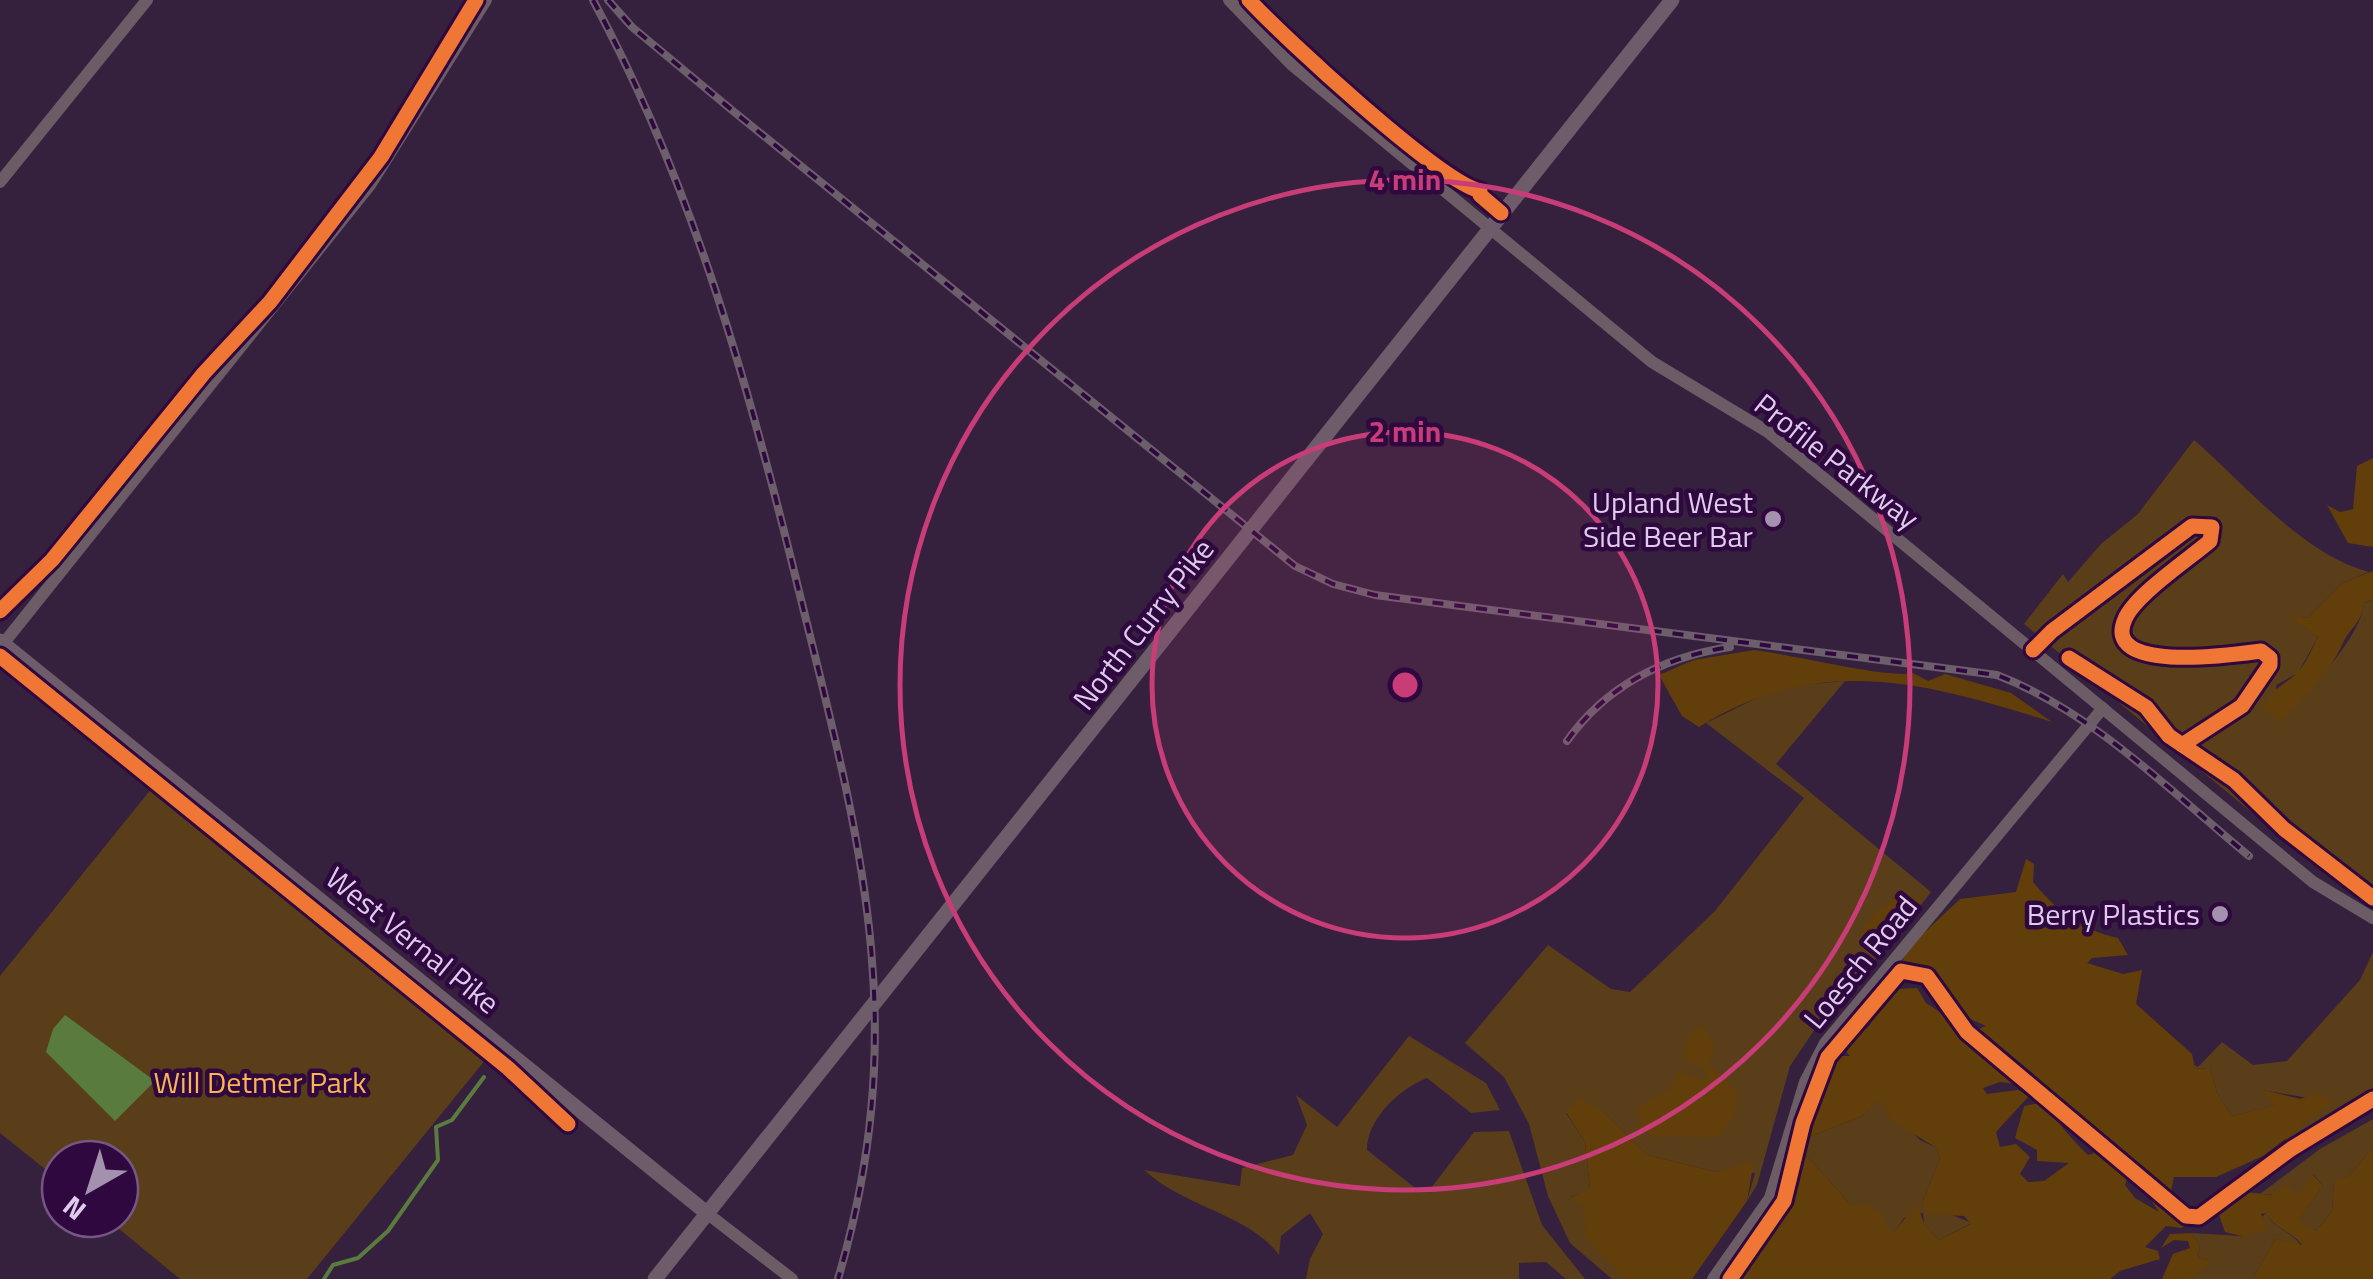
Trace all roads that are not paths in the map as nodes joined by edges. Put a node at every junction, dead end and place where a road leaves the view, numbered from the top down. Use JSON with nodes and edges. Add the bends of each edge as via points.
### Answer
{"nodes":[{"id":1,"x":147,"y":0,"type":"edge"},
{"id":2,"x":486,"y":0,"type":"edge"},
{"id":3,"x":1229,"y":0,"type":"edge"},
{"id":4,"x":1672,"y":0,"type":"edge"},
{"id":5,"x":0,"y":182,"type":"edge"},
{"id":6,"x":1490,"y":228,"type":"junction"},
{"id":7,"x":2,"y":642,"type":"edge"},
{"id":8,"x":2103,"y":708,"type":"junction"},
{"id":9,"x":2373,"y":918,"type":"edge"},
{"id":10,"x":708,"y":1214,"type":"junction"},
{"id":11,"x":656,"y":1279,"type":"edge"},
{"id":12,"x":792,"y":1279,"type":"edge"},
{"id":13,"x":1713,"y":1279,"type":"edge"}],
"edges":[{"from":1,"to":5,"type":"street"},
{"from":2,"to":7,"type":"street","via":[[370,186]]},
{"from":3,"to":6,"type":"street","name":"Profile Parkway","via":[[1291,64]]},
{"from":4,"to":6,"type":"main road","name":"North Curry Pike"},
{"from":6,"to":8,"type":"street","name":"Profile Parkway","via":[[1666,373],[1761,427]]},
{"from":6,"to":10,"type":"main road","name":"North Curry Pike"},
{"from":7,"to":10,"type":"main road","name":"West Vernal Pike"},
{"from":8,"to":9,"type":"street","name":"Profile Parkway","via":[[2313,882]]},
{"from":8,"to":13,"type":"street","name":"Loesch Road","via":[[1825,1043],[1805,1082],[1770,1198]]},
{"from":10,"to":11,"type":"main road","name":"North Curry Pike"},
{"from":10,"to":12,"type":"street","name":"West Vernal Pike"}]}
